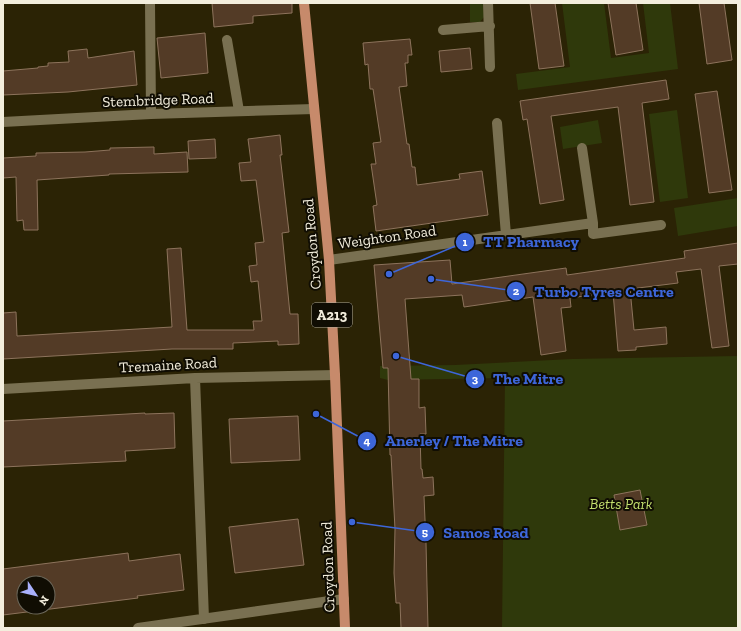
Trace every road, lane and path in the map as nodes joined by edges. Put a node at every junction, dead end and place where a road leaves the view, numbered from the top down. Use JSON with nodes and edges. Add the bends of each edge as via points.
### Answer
{"nodes":[{"id":1,"x":150,"y":3,"type":"edge"},
{"id":2,"x":304,"y":3,"type":"edge"},
{"id":3,"x":488,"y":3,"type":"edge"},
{"id":4,"x":490,"y":26,"type":"junction"},
{"id":5,"x":443,"y":30,"type":"dead end"},
{"id":6,"x":227,"y":40,"type":"dead end"},
{"id":7,"x":490,"y":67,"type":"dead end"},
{"id":8,"x":314,"y":109,"type":"junction"},
{"id":9,"x":239,"y":111,"type":"junction"},
{"id":10,"x":151,"y":114,"type":"junction"},
{"id":11,"x":3,"y":122,"type":"edge"},
{"id":12,"x":497,"y":123,"type":"dead end"},
{"id":13,"x":582,"y":148,"type":"dead end"},
{"id":14,"x":593,"y":223,"type":"junction"},
{"id":15,"x":661,"y":225,"type":"dead end"},
{"id":16,"x":506,"y":235,"type":"junction"},
{"id":17,"x":329,"y":260,"type":"junction"},
{"id":18,"x":335,"y":375,"type":"junction"},
{"id":19,"x":195,"y":378,"type":"junction"},
{"id":20,"x":3,"y":389,"type":"edge"},
{"id":21,"x":344,"y":599,"type":"junction"},
{"id":22,"x":204,"y":619,"type":"junction"},
{"id":23,"x":138,"y":628,"type":"edge"},
{"id":24,"x":345,"y":628,"type":"edge"}],
"edges":[{"from":1,"to":10,"type":"street"},
{"from":2,"to":8,"type":"main road","name":"Croydon Road","number":"A213"},
{"from":3,"to":4,"type":"street"},
{"from":4,"to":5,"type":"street"},
{"from":4,"to":7,"type":"street"},
{"from":6,"to":9,"type":"street"},
{"from":8,"to":9,"type":"street","name":"Stembridge Road"},
{"from":8,"to":17,"type":"main road","name":"Croydon Road","number":"A213"},
{"from":9,"to":10,"type":"street","name":"Stembridge Road"},
{"from":10,"to":11,"type":"street","name":"Stembridge Road"},
{"from":12,"to":16,"type":"street"},
{"from":13,"to":14,"type":"street"},
{"from":14,"to":15,"type":"street","via":[[593,234]]},
{"from":14,"to":16,"type":"street","name":"Weighton Road"},
{"from":16,"to":17,"type":"street","name":"Weighton Road"},
{"from":17,"to":18,"type":"main road","name":"Croydon Road","number":"A213"},
{"from":18,"to":19,"type":"street","name":"Tremaine Road"},
{"from":18,"to":21,"type":"main road","name":"Croydon Road","number":"A213"},
{"from":19,"to":20,"type":"street","name":"Tremaine Road"},
{"from":19,"to":22,"type":"street"},
{"from":21,"to":22,"type":"street"},
{"from":21,"to":24,"type":"main road","name":"Croydon Road","number":"A213"},
{"from":22,"to":23,"type":"street"}]}
